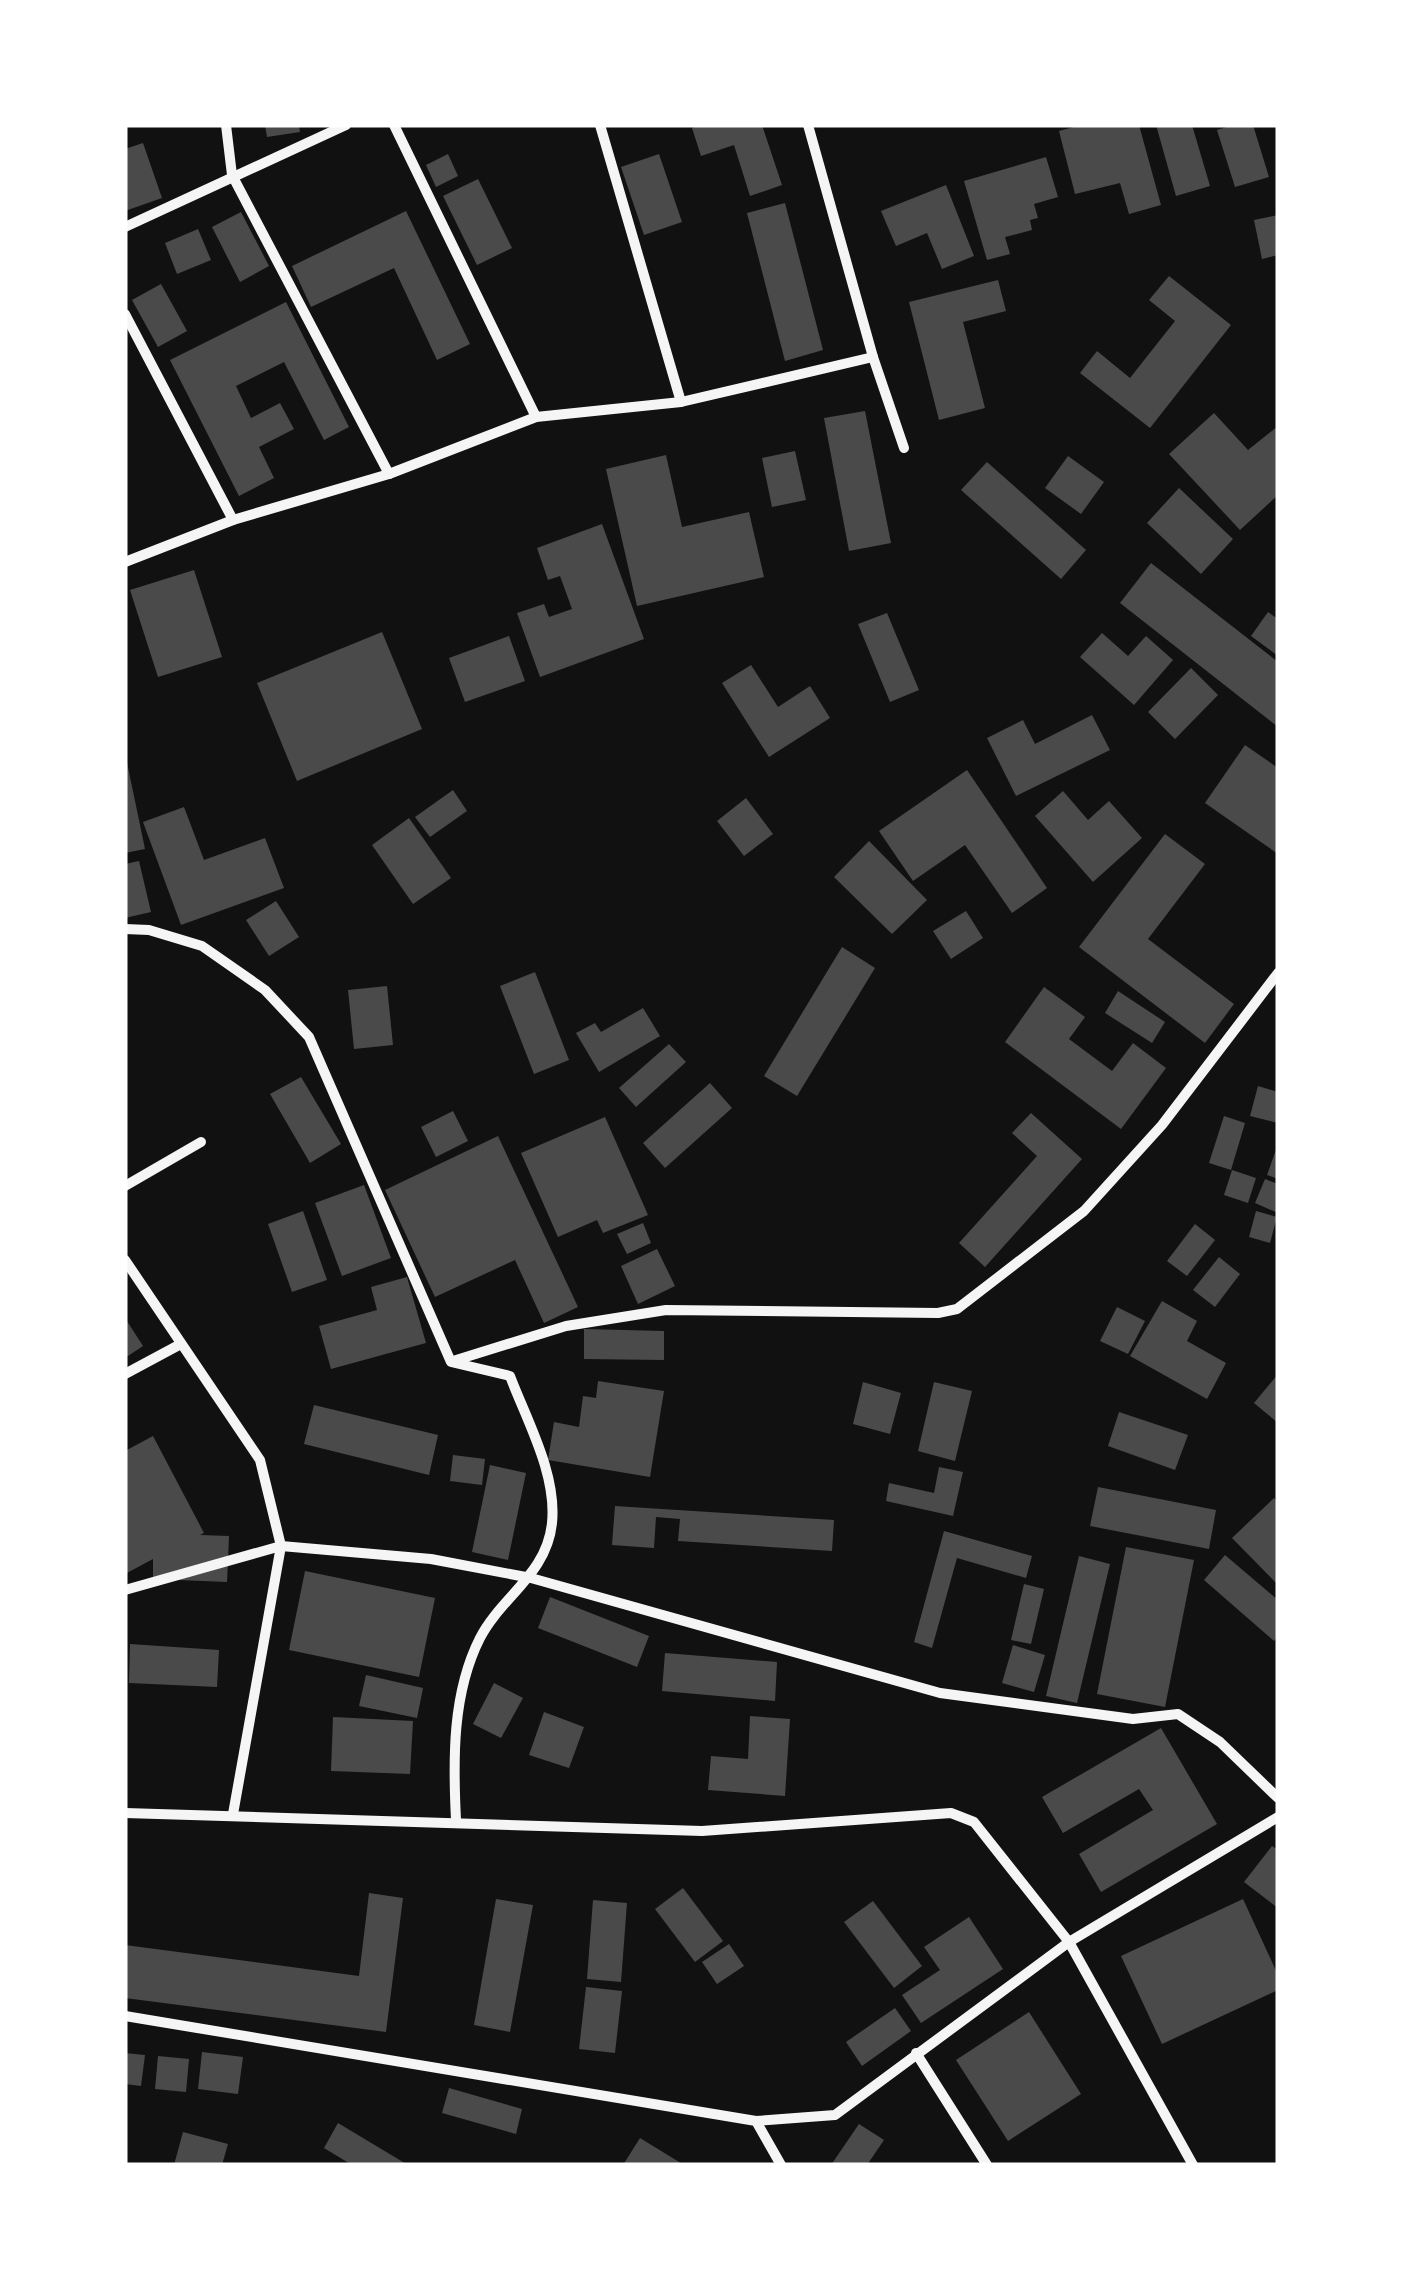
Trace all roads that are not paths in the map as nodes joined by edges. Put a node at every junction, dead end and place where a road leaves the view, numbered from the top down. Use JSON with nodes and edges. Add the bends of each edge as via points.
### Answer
{"nodes":[{"id":1,"x":226,"y":125,"type":"edge"},
{"id":2,"x":346,"y":125,"type":"edge"},
{"id":3,"x":394,"y":125,"type":"edge"},
{"id":4,"x":600,"y":125,"type":"edge"},
{"id":5,"x":808,"y":125,"type":"edge"},
{"id":6,"x":232,"y":175,"type":"junction"},
{"id":7,"x":125,"y":227,"type":"edge"},
{"id":8,"x":125,"y":314,"type":"edge"},
{"id":9,"x":874,"y":357,"type":"junction"},
{"id":10,"x":681,"y":402,"type":"junction"},
{"id":11,"x":536,"y":417,"type":"junction"},
{"id":12,"x":904,"y":448,"type":"dead end"},
{"id":13,"x":389,"y":474,"type":"junction"},
{"id":14,"x":233,"y":520,"type":"junction"},
{"id":15,"x":125,"y":562,"type":"edge"},
{"id":16,"x":125,"y":929,"type":"edge"},
{"id":17,"x":1278,"y":973,"type":"edge"},
{"id":18,"x":201,"y":1142,"type":"dead end"},
{"id":19,"x":125,"y":1186,"type":"edge"},
{"id":20,"x":125,"y":1260,"type":"edge"},
{"id":21,"x":179,"y":1344,"type":"junction"},
{"id":22,"x":451,"y":1362,"type":"junction"},
{"id":23,"x":125,"y":1374,"type":"edge"},
{"id":24,"x":281,"y":1546,"type":"junction"},
{"id":25,"x":530,"y":1578,"type":"junction"},
{"id":26,"x":125,"y":1590,"type":"edge"},
{"id":27,"x":1278,"y":1798,"type":"edge"},
{"id":28,"x":125,"y":1813,"type":"edge"},
{"id":29,"x":233,"y":1814,"type":"junction"},
{"id":30,"x":1278,"y":1817,"type":"edge"},
{"id":31,"x":456,"y":1820,"type":"junction"},
{"id":32,"x":1069,"y":1942,"type":"junction"},
{"id":33,"x":125,"y":2016,"type":"edge"},
{"id":34,"x":916,"y":2053,"type":"junction"},
{"id":35,"x":756,"y":2122,"type":"junction"},
{"id":36,"x":781,"y":2165,"type":"edge"},
{"id":37,"x":987,"y":2165,"type":"edge"},
{"id":38,"x":1193,"y":2165,"type":"edge"}],
"edges":[{"from":1,"to":6,"type":"street"},
{"from":2,"to":6,"type":"street"},
{"from":3,"to":11,"type":"street"},
{"from":4,"to":10,"type":"street"},
{"from":5,"to":9,"type":"street"},
{"from":6,"to":7,"type":"street"},
{"from":6,"to":13,"type":"street"},
{"from":8,"to":14,"type":"street"},
{"from":9,"to":10,"type":"street"},
{"from":9,"to":12,"type":"street"},
{"from":10,"to":11,"type":"street"},
{"from":11,"to":13,"type":"street"},
{"from":13,"to":14,"type":"street"},
{"from":14,"to":15,"type":"street"},
{"from":16,"to":22,"type":"street","via":[[202,946],[266,990],[309,1037]]},
{"from":17,"to":22,"type":"street","via":[[1162,1125],[1084,1211],[957,1309],[666,1310],[566,1326]]},
{"from":18,"to":19,"type":"street"},
{"from":20,"to":21,"type":"street"},
{"from":21,"to":23,"type":"street"},
{"from":21,"to":24,"type":"street","via":[[260,1460]]},
{"from":22,"to":25,"type":"street","via":[[510,1376],[536,1444],[552,1490],[552,1522]]},
{"from":24,"to":25,"type":"street","via":[[431,1559]]},
{"from":24,"to":26,"type":"street"},
{"from":24,"to":29,"type":"street"},
{"from":25,"to":27,"type":"street","via":[[940,1693],[1133,1719],[1178,1714],[1220,1742]]},
{"from":25,"to":31,"type":"street","via":[[480,1637],[454,1762]]},
{"from":28,"to":29,"type":"street"},
{"from":29,"to":31,"type":"street"},
{"from":30,"to":32,"type":"street"},
{"from":31,"to":32,"type":"street","via":[[702,1831],[950,1813],[974,1822]]},
{"from":32,"to":34,"type":"street"},
{"from":32,"to":38,"type":"street"},
{"from":33,"to":35,"type":"street"},
{"from":34,"to":35,"type":"street","via":[[835,2115]]},
{"from":34,"to":37,"type":"street"},
{"from":35,"to":36,"type":"street"}]}
